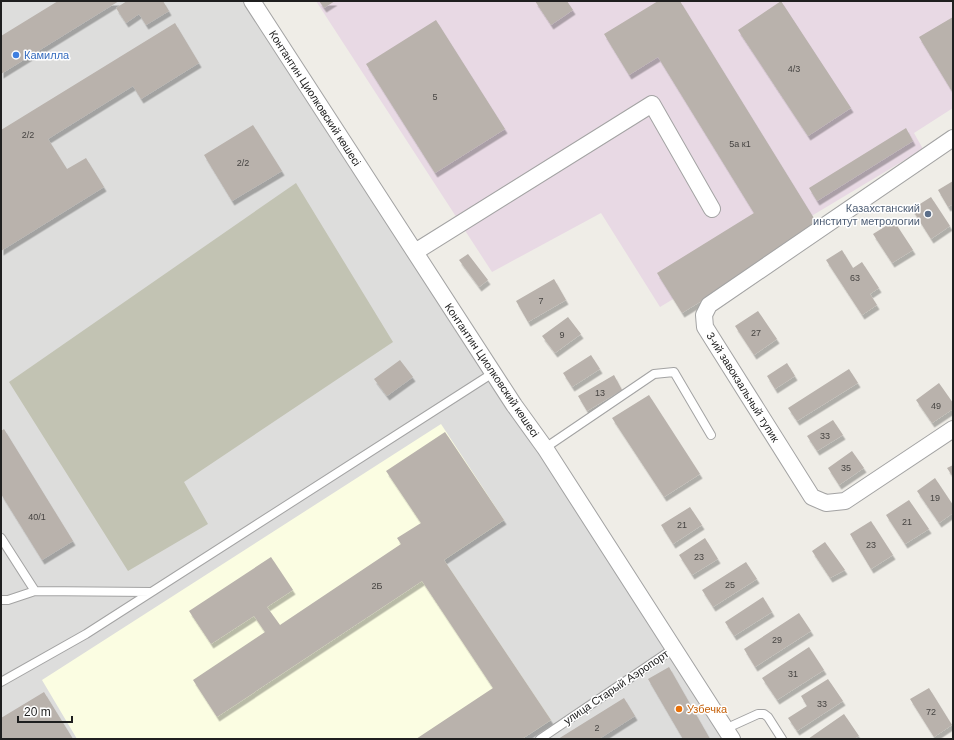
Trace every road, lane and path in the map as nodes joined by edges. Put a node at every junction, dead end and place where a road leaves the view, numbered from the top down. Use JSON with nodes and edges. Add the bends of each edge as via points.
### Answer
{"nodes":[{"id":1,"x":252,"y":1,"type":"edge"},
{"id":2,"x":953,"y":138,"type":"edge"},
{"id":3,"x":712,"y":209,"type":"dead end"},
{"id":4,"x":415,"y":252,"type":"junction"},
{"id":5,"x":493,"y":372,"type":"junction"},
{"id":6,"x":953,"y":429,"type":"edge"},
{"id":7,"x":711,"y":435,"type":"dead end"},
{"id":8,"x":545,"y":448,"type":"junction"},
{"id":9,"x":1,"y":538,"type":"edge"},
{"id":10,"x":35,"y":591,"type":"junction"},
{"id":11,"x":151,"y":592,"type":"junction"},
{"id":12,"x":1,"y":600,"type":"edge"},
{"id":13,"x":673,"y":649,"type":"junction"},
{"id":14,"x":1,"y":682,"type":"edge"},
{"id":15,"x":728,"y":734,"type":"edge"},
{"id":16,"x":540,"y":739,"type":"edge"},
{"id":17,"x":782,"y":739,"type":"edge"}],
"edges":[{"from":1,"to":4,"type":"street","name":"Контантин Циолковский көшесі"},
{"from":2,"to":6,"type":"street","name":"3-ий завокзальный тупик","via":[[709,305],[704,315],[705,327],[812,497],[826,502],[845,501]]},
{"from":3,"to":4,"type":"street","via":[[652,104]]},
{"from":4,"to":5,"type":"street","name":"Контантин Циолковский көшесі"},
{"from":5,"to":8,"type":"street","name":"Контантин Циолковский көшесі"},
{"from":5,"to":11,"type":"lane"},
{"from":7,"to":8,"type":"lane","via":[[674,372],[654,374]]},
{"from":8,"to":13,"type":"street","name":"Контантин Циолковский көшесі"},
{"from":9,"to":10,"type":"lane"},
{"from":10,"to":11,"type":"lane"},
{"from":10,"to":12,"type":"lane"},
{"from":11,"to":14,"type":"lane","via":[[86,634]]},
{"from":13,"to":15,"type":"street","name":"Контантин Циолковский көшесі"},
{"from":13,"to":16,"type":"lane","name":"улица Старый Аэропорт"},
{"from":15,"to":17,"type":"lane","via":[[758,714],[764,714]]}]}
